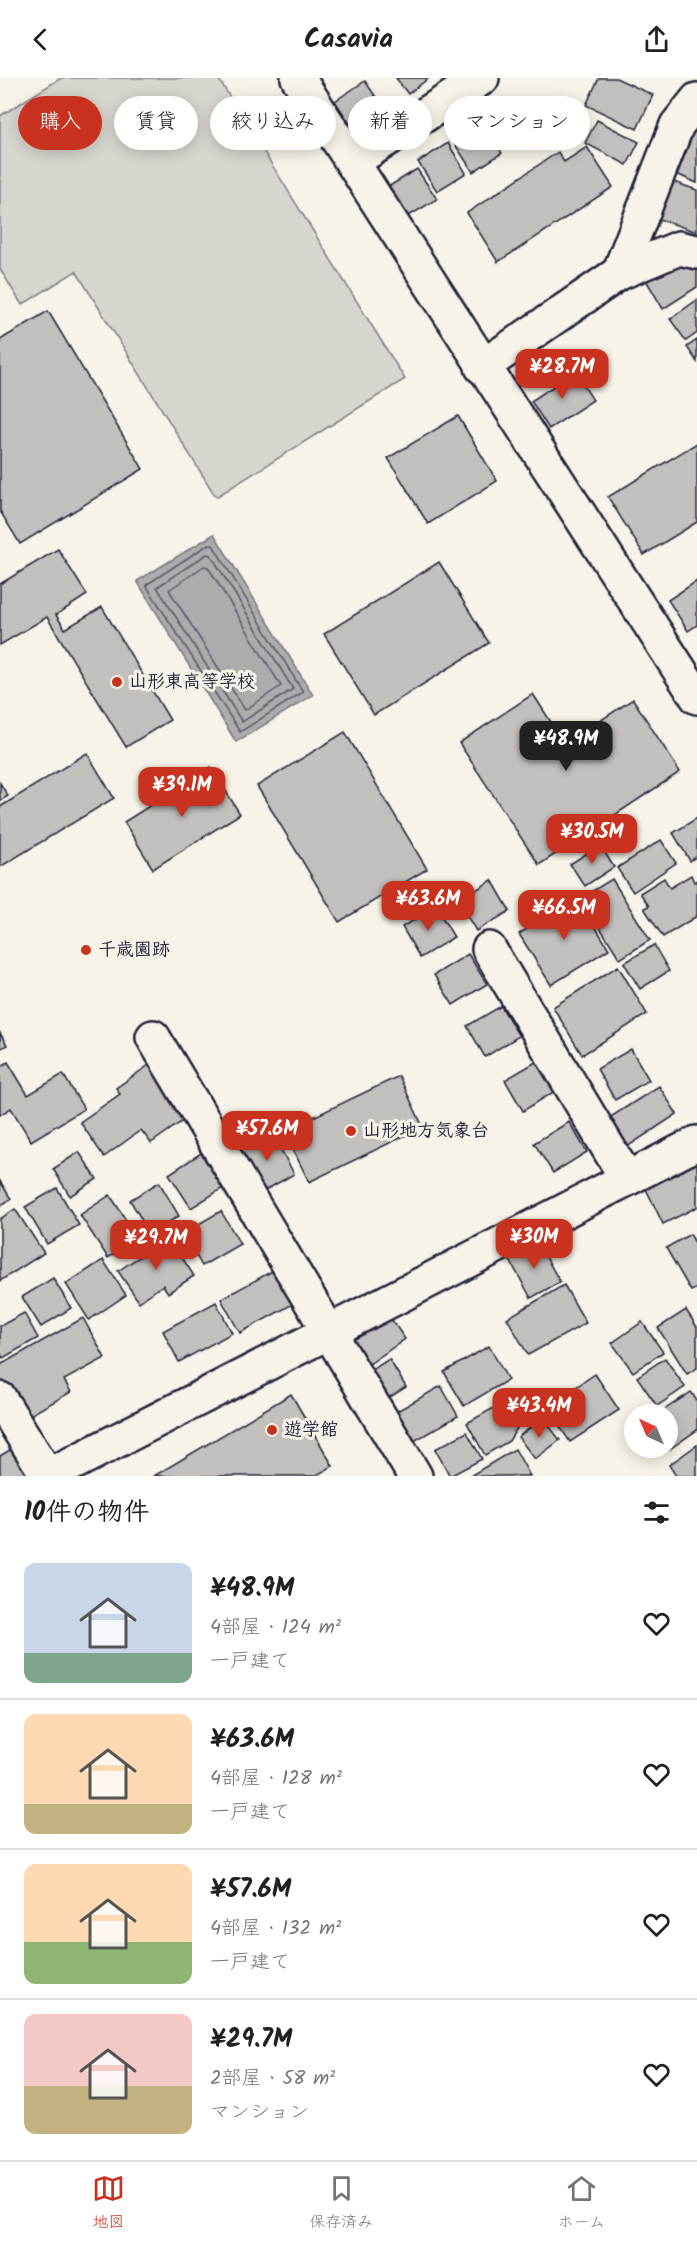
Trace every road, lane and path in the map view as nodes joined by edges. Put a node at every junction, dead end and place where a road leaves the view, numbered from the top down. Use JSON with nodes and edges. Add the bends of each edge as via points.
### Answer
{"nodes":[{"id":1,"x":298,"y":78,"type":"edge"},
{"id":2,"x":482,"y":78,"type":"edge"},
{"id":3,"x":697,"y":100,"type":"edge"},
{"id":4,"x":352,"y":162,"type":"junction"},
{"id":5,"x":697,"y":252,"type":"edge"},
{"id":6,"x":620,"y":273,"type":"junction"},
{"id":7,"x":482,"y":367,"type":"junction"},
{"id":8,"x":697,"y":697,"type":"edge"},
{"id":9,"x":489,"y":949,"type":"dead end"},
{"id":10,"x":153,"y":1037,"type":"dead end"},
{"id":11,"x":697,"y":1143,"type":"edge"},
{"id":12,"x":627,"y":1179,"type":"junction"},
{"id":13,"x":328,"y":1333,"type":"junction"},
{"id":14,"x":0,"y":1400,"type":"edge"},
{"id":15,"x":48,"y":1476,"type":"edge"},
{"id":16,"x":416,"y":1476,"type":"edge"}],
"edges":[{"from":1,"to":4,"type":"street"},
{"from":2,"to":4,"type":"street"},
{"from":3,"to":6,"type":"street","via":[[678,125]]},
{"from":4,"to":7,"type":"street"},
{"from":5,"to":6,"type":"street","via":[[679,248]]},
{"from":6,"to":7,"type":"street"},
{"from":7,"to":8,"type":"street"},
{"from":9,"to":12,"type":"street"},
{"from":10,"to":13,"type":"street"},
{"from":11,"to":12,"type":"street"},
{"from":12,"to":13,"type":"street"},
{"from":13,"to":15,"type":"street"},
{"from":13,"to":16,"type":"street"},
{"from":14,"to":15,"type":"street"}]}
